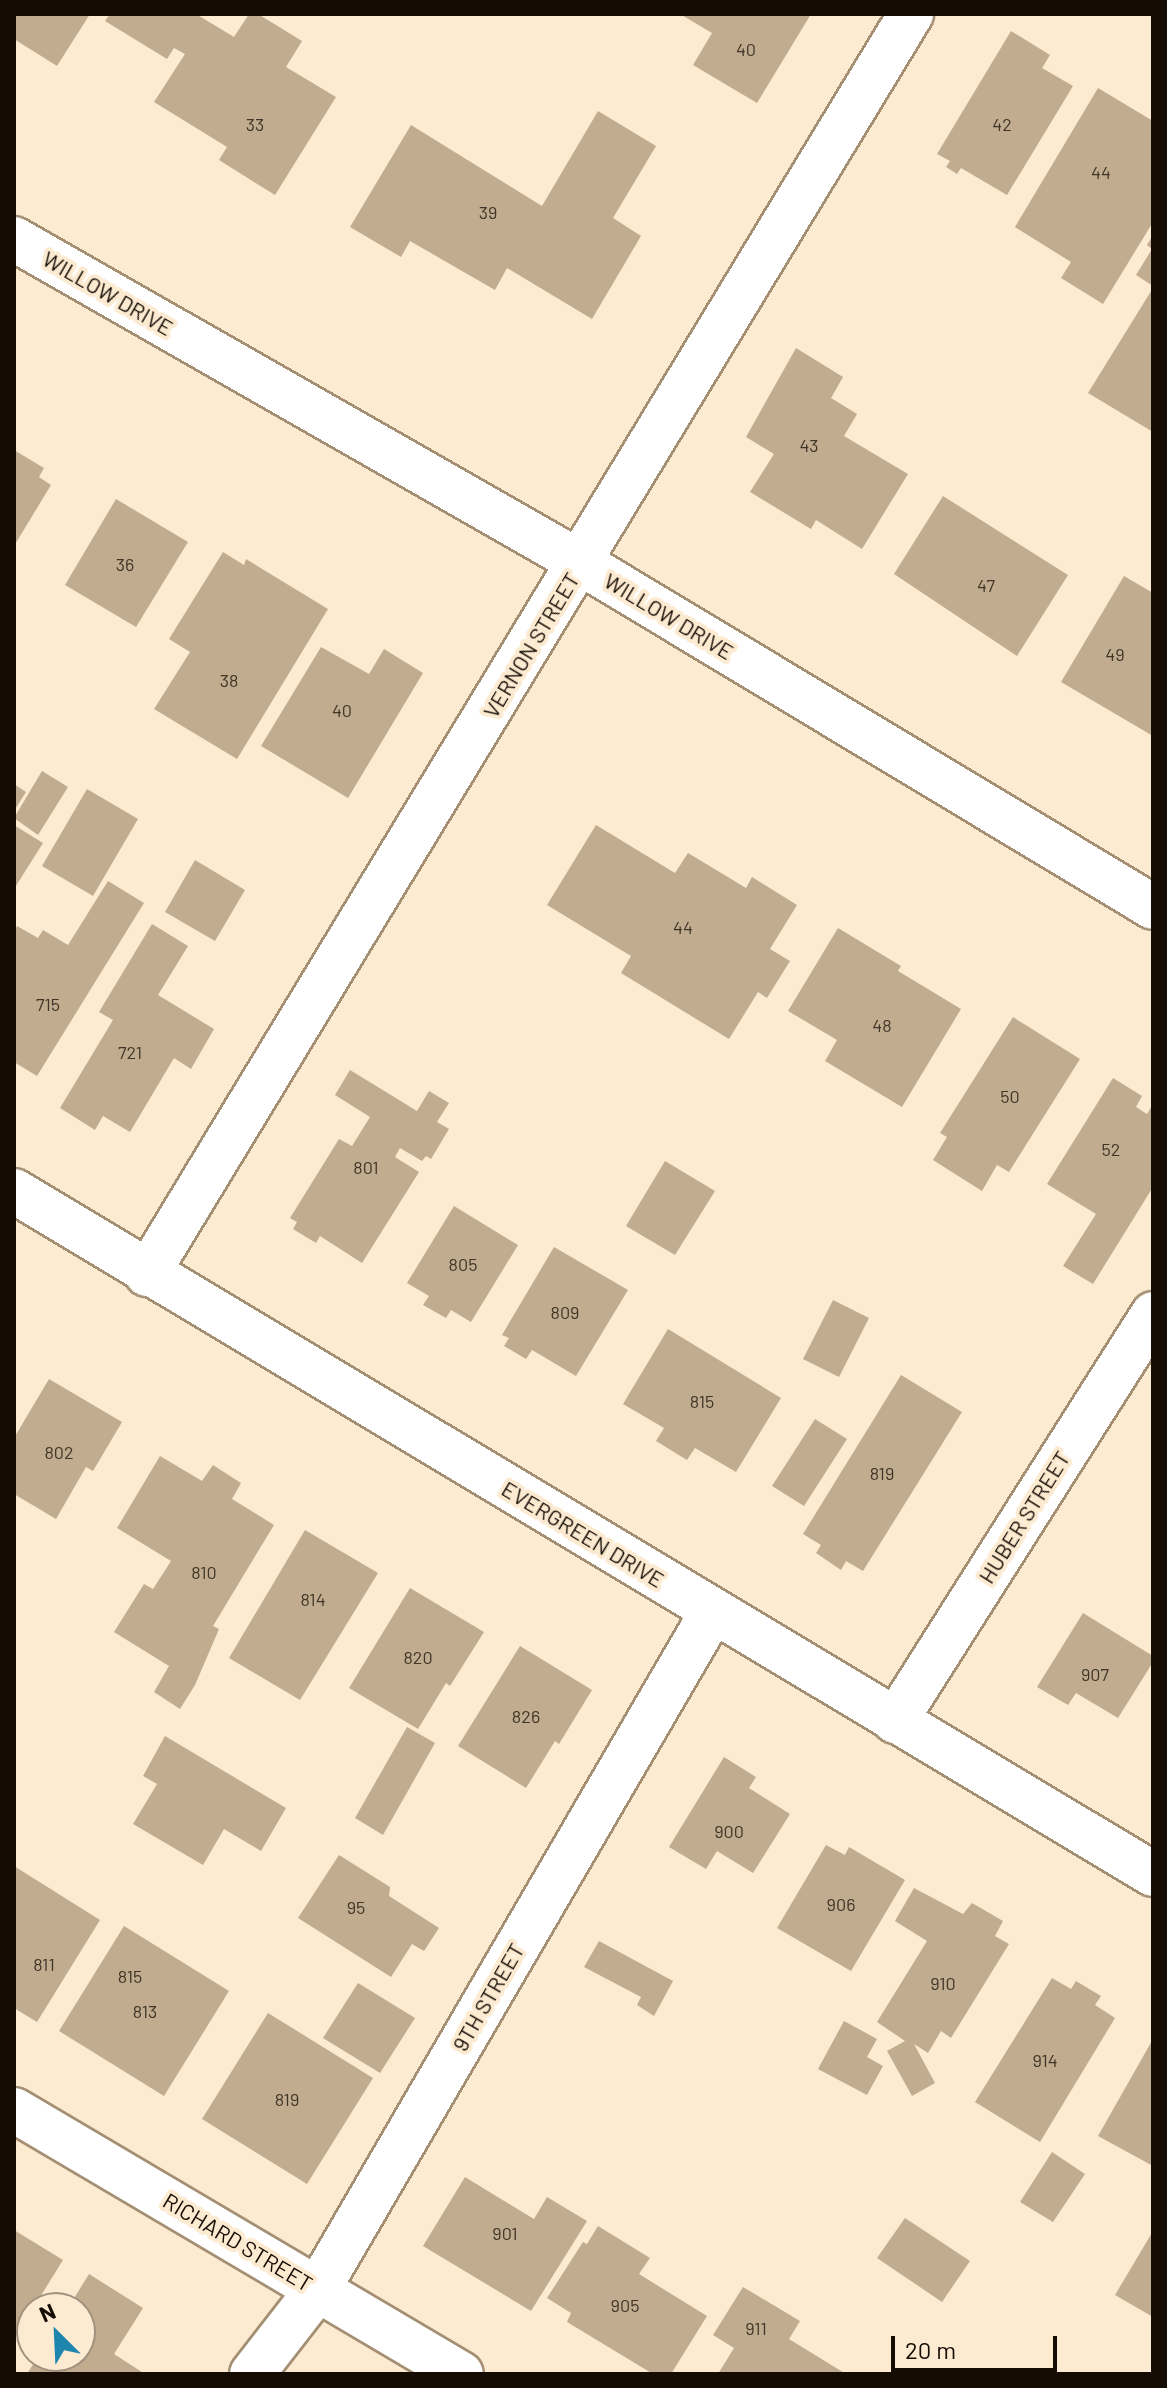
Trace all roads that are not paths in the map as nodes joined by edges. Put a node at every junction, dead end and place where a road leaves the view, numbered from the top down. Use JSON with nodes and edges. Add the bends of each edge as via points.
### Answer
{"nodes":[{"id":1,"x":911,"y":14,"type":"edge"},
{"id":2,"x":14,"y":239,"type":"edge"},
{"id":3,"x":581,"y":563,"type":"junction"},
{"id":4,"x":1153,"y":907,"type":"edge"},
{"id":5,"x":14,"y":1191,"type":"edge"},
{"id":6,"x":147,"y":1274,"type":"junction"},
{"id":7,"x":1153,"y":1314,"type":"edge"},
{"id":8,"x":713,"y":1611,"type":"junction"},
{"id":9,"x":895,"y":1721,"type":"junction"},
{"id":10,"x":1153,"y":1874,"type":"edge"},
{"id":11,"x":14,"y":2110,"type":"edge"},
{"id":12,"x":318,"y":2289,"type":"junction"},
{"id":13,"x":252,"y":2374,"type":"edge"},
{"id":14,"x":461,"y":2374,"type":"edge"}],
"edges":[{"from":1,"to":3,"type":"street","name":"VERNON STREET"},
{"from":2,"to":3,"type":"street","name":"WILLOW DRIVE"},
{"from":3,"to":4,"type":"street","name":"WILLOW DRIVE"},
{"from":3,"to":6,"type":"street","name":"VERNON STREET"},
{"from":5,"to":6,"type":"street","name":"EVERGREEN DRIVE"},
{"from":6,"to":8,"type":"street","name":"EVERGREEN DRIVE"},
{"from":7,"to":9,"type":"street","name":"HUBER STREET"},
{"from":8,"to":9,"type":"street","name":"EVERGREEN DRIVE"},
{"from":8,"to":12,"type":"street","name":"9TH STREET"},
{"from":9,"to":10,"type":"street","name":"EVERGREEN DRIVE"},
{"from":11,"to":12,"type":"street","name":"RICHARD STREET"},
{"from":12,"to":13,"type":"street","name":"9TH STREET"},
{"from":12,"to":14,"type":"street","name":"RICHARD STREET"}]}
